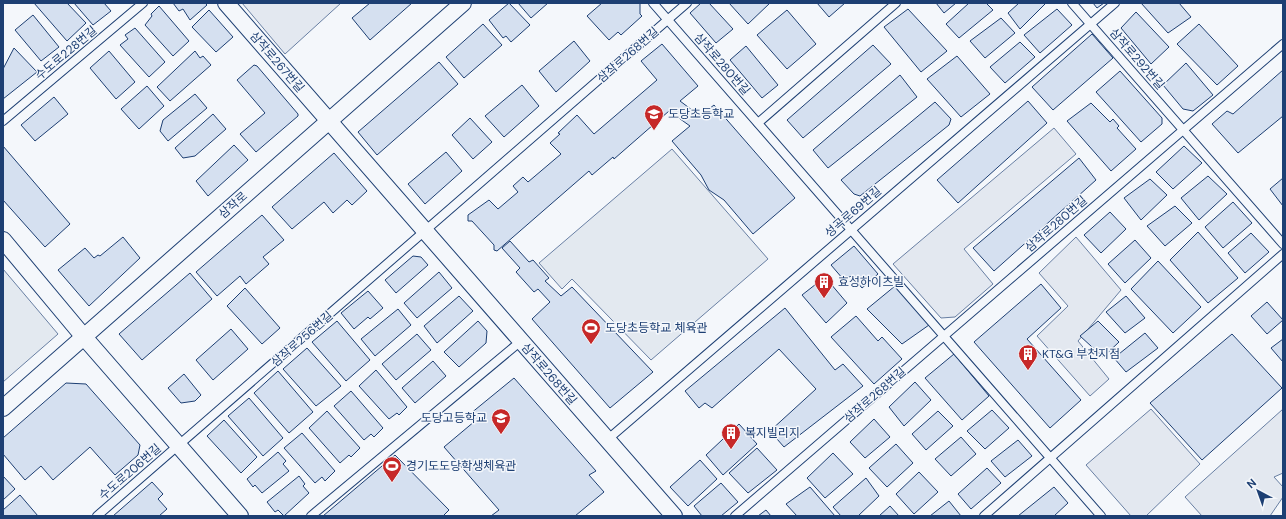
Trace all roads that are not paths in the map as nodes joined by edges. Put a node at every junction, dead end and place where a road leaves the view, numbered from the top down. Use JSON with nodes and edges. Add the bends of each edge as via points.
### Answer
{"nodes":[{"id":1,"x":144,"y":3,"type":"edge"},
{"id":2,"x":226,"y":3,"type":"edge"},
{"id":3,"x":463,"y":3,"type":"edge"},
{"id":4,"x":653,"y":3,"type":"edge"},
{"id":5,"x":686,"y":3,"type":"edge"},
{"id":6,"x":896,"y":3,"type":"edge"},
{"id":7,"x":1072,"y":3,"type":"edge"},
{"id":8,"x":1115,"y":3,"type":"edge"},
{"id":9,"x":668,"y":20,"type":"junction"},
{"id":10,"x":1091,"y":24,"type":"junction"},
{"id":11,"x":1283,"y":44,"type":"edge"},
{"id":12,"x":3,"y":121,"type":"edge"},
{"id":13,"x":328,"y":121,"type":"junction"},
{"id":14,"x":758,"y":123,"type":"junction"},
{"id":15,"x":1183,"y":130,"type":"junction"},
{"id":16,"x":851,"y":230,"type":"junction"},
{"id":17,"x":425,"y":232,"type":"junction"},
{"id":18,"x":3,"y":240,"type":"edge"},
{"id":19,"x":1283,"y":244,"type":"edge"},
{"id":20,"x":1283,"y":254,"type":"edge"},
{"id":21,"x":944,"y":336,"type":"junction"},
{"id":22,"x":84,"y":337,"type":"junction"},
{"id":23,"x":521,"y":341,"type":"junction"},
{"id":24,"x":3,"y":408,"type":"edge"},
{"id":25,"x":607,"y":440,"type":"junction"},
{"id":26,"x":179,"y":446,"type":"junction"},
{"id":27,"x":1049,"y":457,"type":"junction"},
{"id":28,"x":97,"y":516,"type":"edge"},
{"id":29,"x":240,"y":516,"type":"edge"},
{"id":30,"x":311,"y":516,"type":"edge"},
{"id":31,"x":674,"y":516,"type":"edge"},
{"id":32,"x":734,"y":516,"type":"edge"},
{"id":33,"x":984,"y":516,"type":"edge"},
{"id":34,"x":1101,"y":516,"type":"edge"}],
"edges":[{"from":1,"to":12,"type":"lane","name":"수도로228번길"},
{"from":2,"to":13,"type":"street","name":"삼작로267번길"},
{"from":3,"to":13,"type":"street","name":"삼작로"},
{"from":4,"to":9,"type":"lane","name":"삼작로280번길"},
{"from":5,"to":9,"type":"lane"},
{"from":6,"to":14,"type":"lane"},
{"from":7,"to":10,"type":"lane","name":"삼작로292번길"},
{"from":8,"to":10,"type":"lane","name":"성곡로69번길"},
{"from":9,"to":14,"type":"lane","name":"삼작로280번길"},
{"from":9,"to":17,"type":"lane","name":"삼작로268번길"},
{"from":10,"to":15,"type":"lane","name":"삼작로292번길"},
{"from":10,"to":16,"type":"lane","name":"성곡로69번길"},
{"from":11,"to":15,"type":"lane"},
{"from":13,"to":17,"type":"street","name":"삼작로268번길"},
{"from":13,"to":22,"type":"street","name":"삼작로"},
{"from":14,"to":16,"type":"lane","name":"삼작로280번길"},
{"from":15,"to":19,"type":"lane","name":"삼작로292번길"},
{"from":15,"to":21,"type":"lane","name":"삼작로280번길"},
{"from":16,"to":21,"type":"lane","name":"삼작로280번길"},
{"from":16,"to":25,"type":"lane","name":"성곡로69번길"},
{"from":17,"to":23,"type":"street","name":"삼작로268번길"},
{"from":17,"to":26,"type":"lane","name":"삼작로256번길"},
{"from":18,"to":22,"type":"street"},
{"from":20,"to":27,"type":"lane"},
{"from":21,"to":27,"type":"lane","name":"삼작로280번길"},
{"from":21,"to":32,"type":"lane","name":"삼작로268번길"},
{"from":22,"to":24,"type":"street","name":"삼작로"},
{"from":22,"to":26,"type":"street"},
{"from":23,"to":25,"type":"street","name":"삼작로268번길"},
{"from":23,"to":30,"type":"lane"},
{"from":25,"to":31,"type":"street","name":"삼작로268번길"},
{"from":26,"to":28,"type":"lane","name":"수도로206번길"},
{"from":26,"to":29,"type":"street"},
{"from":27,"to":33,"type":"lane"},
{"from":27,"to":34,"type":"lane","name":"삼작로280번길"}]}
